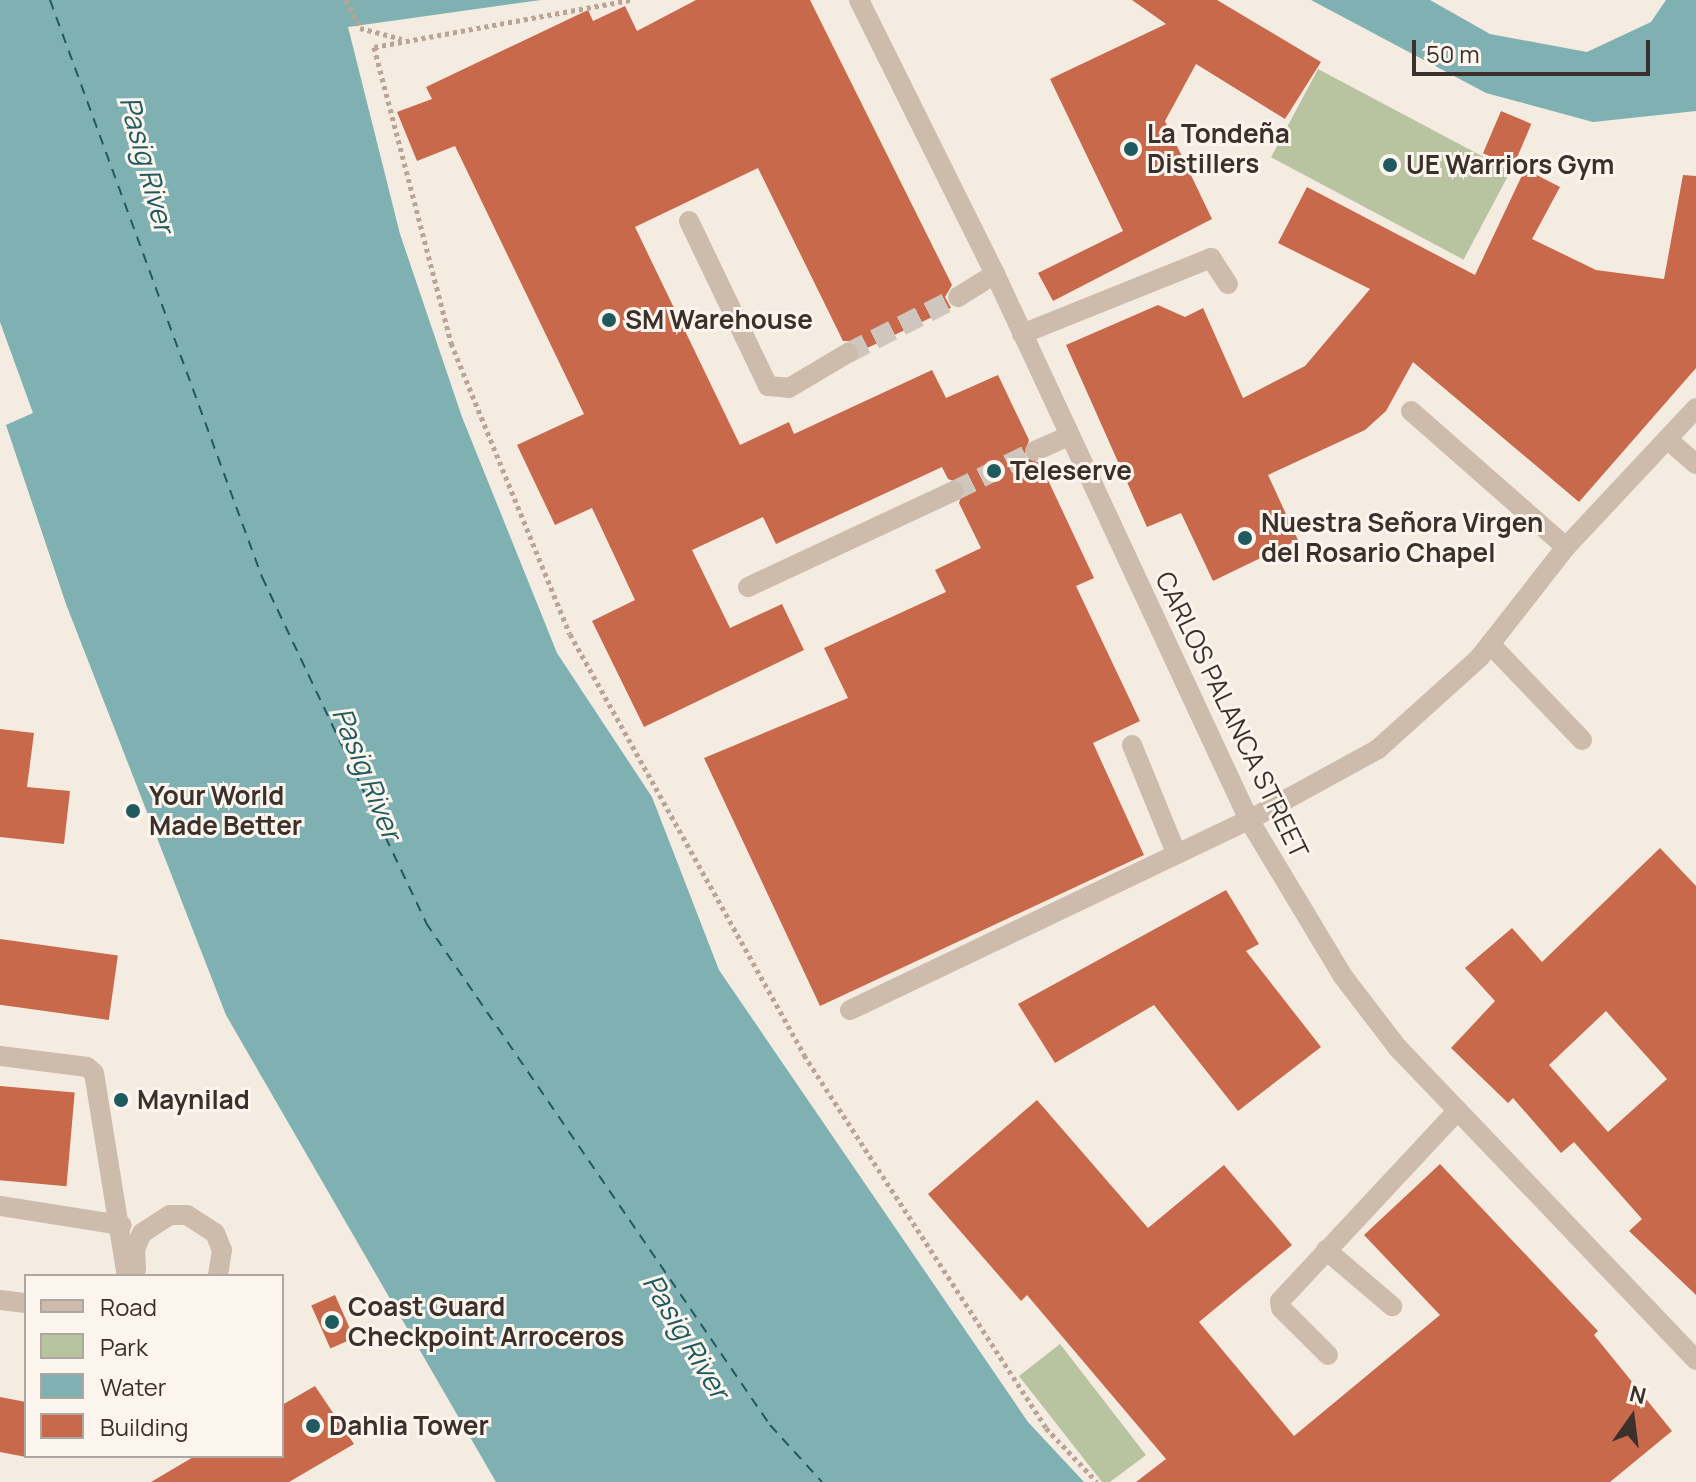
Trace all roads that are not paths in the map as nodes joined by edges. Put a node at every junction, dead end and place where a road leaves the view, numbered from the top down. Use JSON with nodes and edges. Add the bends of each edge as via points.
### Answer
{"nodes":[{"id":1,"x":859,"y":0,"type":"edge"},
{"id":2,"x":689,"y":221,"type":"dead end"},
{"id":3,"x":995,"y":274,"type":"junction"},
{"id":4,"x":1228,"y":284,"type":"dead end"},
{"id":5,"x":958,"y":297,"type":"tunnel mouth"},
{"id":6,"x":1022,"y":334,"type":"junction"},
{"id":7,"x":848,"y":353,"type":"tunnel mouth"},
{"id":8,"x":1696,"y":408,"type":"edge"},
{"id":9,"x":1411,"y":411,"type":"dead end"},
{"id":10,"x":1068,"y":436,"type":"junction"},
{"id":11,"x":1667,"y":439,"type":"junction"},
{"id":12,"x":1035,"y":451,"type":"tunnel mouth"},
{"id":13,"x":1696,"y":464,"type":"edge"},
{"id":14,"x":954,"y":491,"type":"tunnel mouth"},
{"id":15,"x":1566,"y":547,"type":"junction"},
{"id":16,"x":748,"y":587,"type":"dead end"},
{"id":17,"x":1490,"y":644,"type":"junction"},
{"id":18,"x":1582,"y":740,"type":"dead end"},
{"id":19,"x":1132,"y":745,"type":"dead end"},
{"id":20,"x":1249,"y":820,"type":"junction"},
{"id":21,"x":1176,"y":853,"type":"junction"},
{"id":22,"x":850,"y":1010,"type":"dead end"},
{"id":23,"x":0,"y":1056,"type":"edge"},
{"id":24,"x":1457,"y":1111,"type":"junction"},
{"id":25,"x":0,"y":1206,"type":"edge"},
{"id":26,"x":122,"y":1225,"type":"junction"},
{"id":27,"x":1326,"y":1250,"type":"junction"},
{"id":28,"x":132,"y":1272,"type":"edge"},
{"id":29,"x":218,"y":1274,"type":"edge"},
{"id":30,"x":0,"y":1300,"type":"edge"},
{"id":31,"x":24,"y":1303,"type":"edge"},
{"id":32,"x":1392,"y":1306,"type":"dead end"},
{"id":33,"x":1328,"y":1355,"type":"dead end"},
{"id":34,"x":1696,"y":1360,"type":"edge"}],
"edges":[{"from":1,"to":3,"type":"street","name":"CARLOS PALANCA STREET"},
{"from":2,"to":7,"type":"street","via":[[768,386],[778,391],[789,388]]},
{"from":3,"to":5,"type":"street"},
{"from":3,"to":6,"type":"street","name":"CARLOS PALANCA STREET"},
{"from":4,"to":6,"type":"street","via":[[1211,258]]},
{"from":6,"to":10,"type":"street","name":"CARLOS PALANCA STREET"},
{"from":8,"to":11,"type":"street"},
{"from":9,"to":15,"type":"street"},
{"from":10,"to":12,"type":"street"},
{"from":10,"to":20,"type":"street","name":"CARLOS PALANCA STREET"},
{"from":11,"to":13,"type":"street"},
{"from":11,"to":15,"type":"street"},
{"from":14,"to":16,"type":"street"},
{"from":15,"to":17,"type":"street"},
{"from":17,"to":18,"type":"street"},
{"from":17,"to":20,"type":"street","via":[[1378,749]]},
{"from":19,"to":21,"type":"street"},
{"from":20,"to":21,"type":"street"},
{"from":20,"to":24,"type":"street","name":"CARLOS PALANCA STREET","via":[[1342,975],[1397,1047]]},
{"from":21,"to":22,"type":"street"},
{"from":23,"to":26,"type":"street","via":[[87,1067],[94,1073]]},
{"from":24,"to":27,"type":"street"},
{"from":24,"to":34,"type":"street","name":"CARLOS PALANCA STREET"},
{"from":25,"to":26,"type":"street"},
{"from":26,"to":28,"type":"street"},
{"from":27,"to":32,"type":"street"},
{"from":27,"to":33,"type":"street","via":[[1280,1305]]},
{"from":28,"to":29,"type":"street","via":[[142,1233],[170,1215],[187,1215],[215,1233],[222,1250]]},
{"from":30,"to":31,"type":"street"}]}
